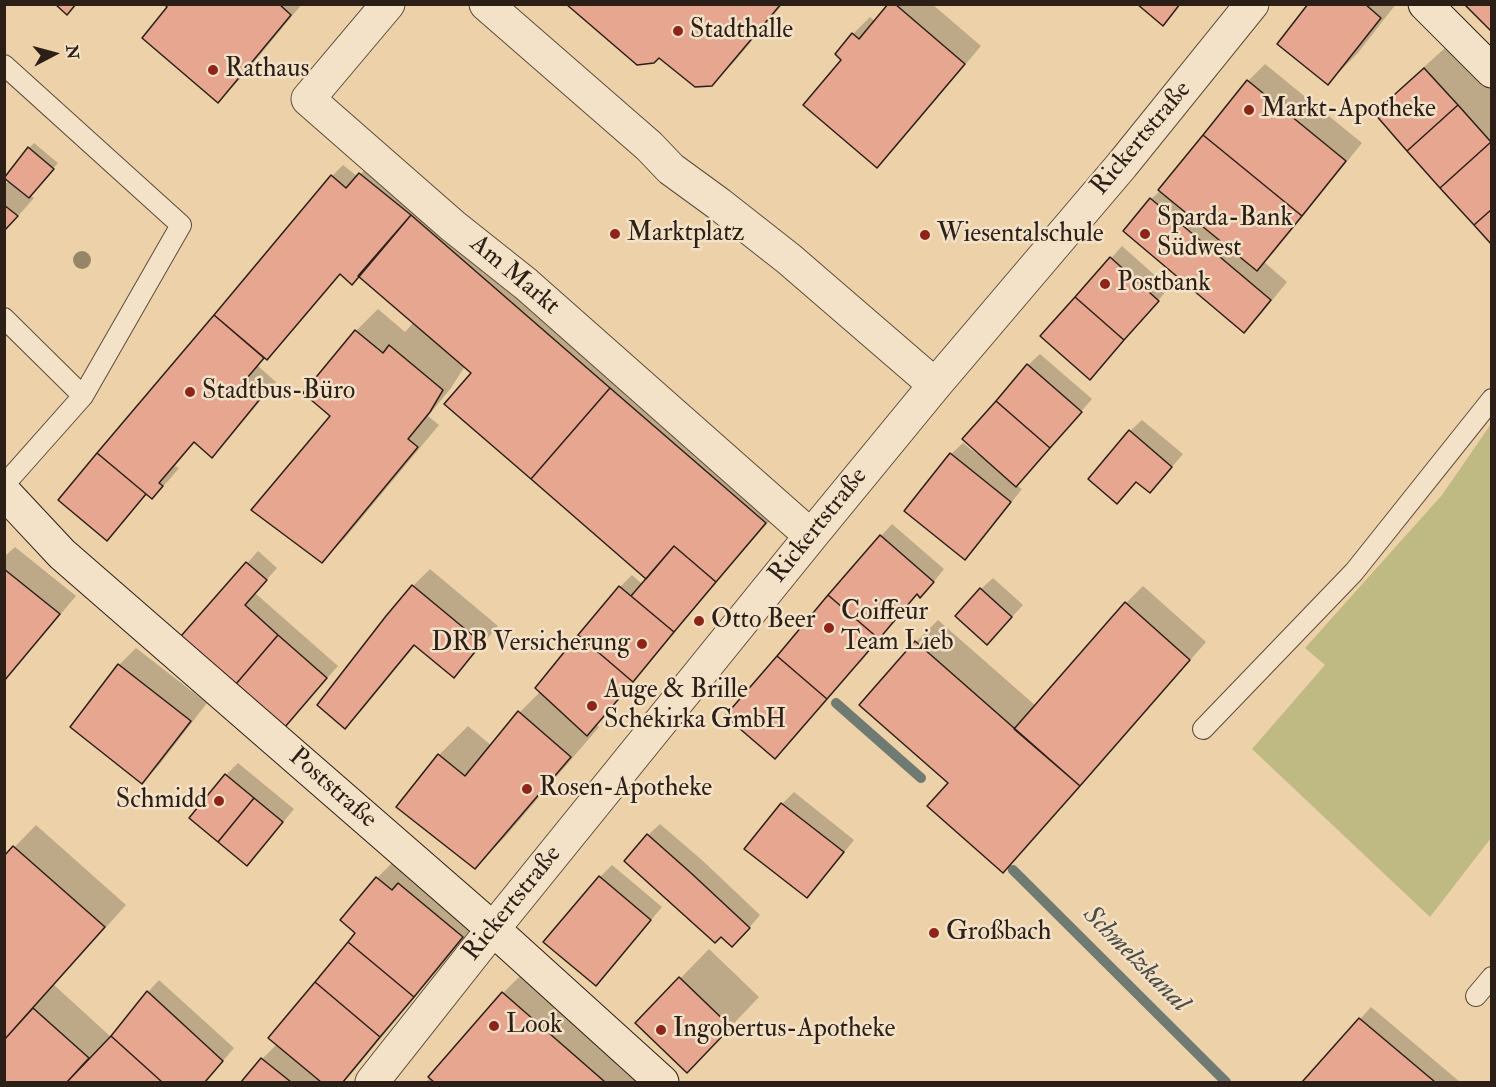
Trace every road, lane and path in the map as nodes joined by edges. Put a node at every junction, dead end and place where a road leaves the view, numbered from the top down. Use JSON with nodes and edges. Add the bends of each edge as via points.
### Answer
{"nodes":[{"id":1,"x":388,"y":4,"type":"edge"},
{"id":2,"x":486,"y":4,"type":"edge"},
{"id":3,"x":1252,"y":4,"type":"edge"},
{"id":4,"x":1425,"y":4,"type":"edge"},
{"id":5,"x":4,"y":65,"type":"edge"},
{"id":6,"x":1491,"y":70,"type":"edge"},
{"id":7,"x":4,"y":318,"type":"edge"},
{"id":8,"x":935,"y":385,"type":"junction"},
{"id":9,"x":83,"y":396,"type":"junction"},
{"id":10,"x":1491,"y":399,"type":"edge"},
{"id":11,"x":4,"y":485,"type":"edge"},
{"id":12,"x":4,"y":492,"type":"edge"},
{"id":13,"x":811,"y":536,"type":"junction"},
{"id":14,"x":1203,"y":729,"type":"dead end"},
{"id":15,"x":493,"y":929,"type":"junction"},
{"id":16,"x":1491,"y":977,"type":"edge"},
{"id":17,"x":1476,"y":996,"type":"dead end"},
{"id":18,"x":372,"y":1083,"type":"edge"},
{"id":19,"x":662,"y":1083,"type":"edge"}],
"edges":[{"from":1,"to":13,"type":"street","name":"Am Markt","via":[[308,99],[453,226],[526,284]]},
{"from":2,"to":8,"type":"street","via":[[671,169],[789,259]]},
{"from":3,"to":8,"type":"street","name":"Rickertstraße","via":[[1122,165]]},
{"from":4,"to":6,"type":"street"},
{"from":5,"to":9,"type":"lane","via":[[181,225]]},
{"from":7,"to":9,"type":"lane"},
{"from":8,"to":13,"type":"street","name":"Rickertstraße"},
{"from":9,"to":11,"type":"lane"},
{"from":10,"to":14,"type":"lane","via":[[1354,572]]},
{"from":12,"to":15,"type":"street","name":"Poststraße","via":[[71,562]]},
{"from":13,"to":15,"type":"street","name":"Rickertstraße"},
{"from":15,"to":18,"type":"street","name":"Rickertstraße"},
{"from":15,"to":19,"type":"street","name":"Poststraße"},
{"from":16,"to":17,"type":"lane"}]}
